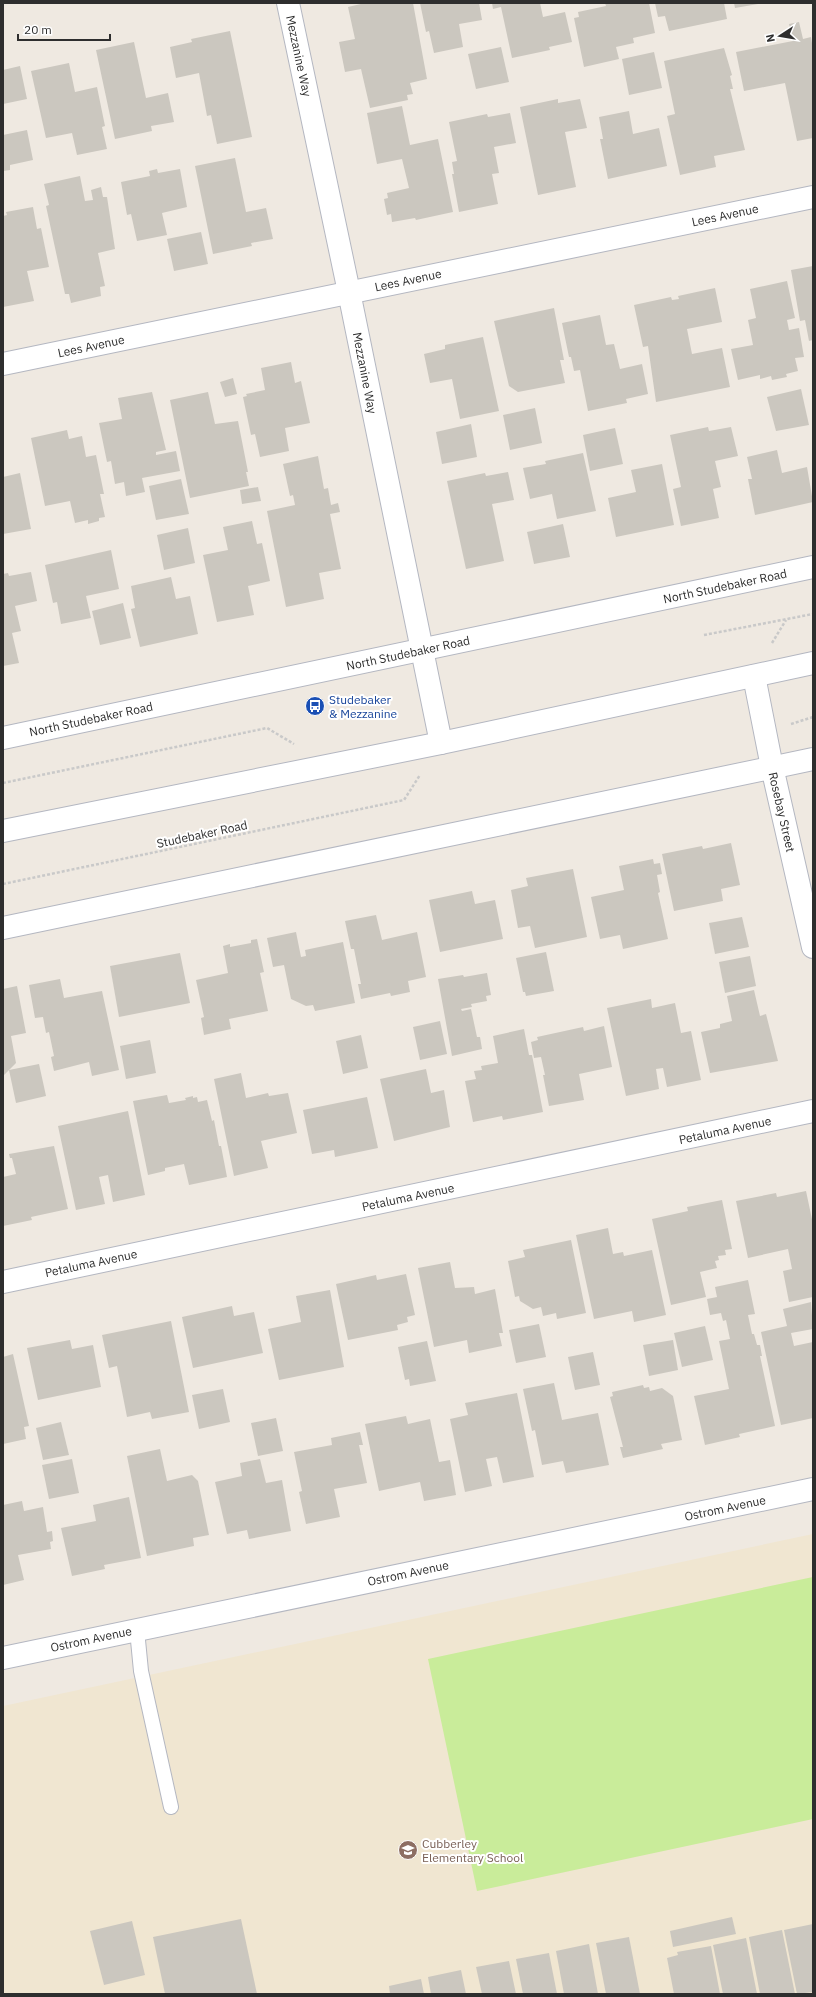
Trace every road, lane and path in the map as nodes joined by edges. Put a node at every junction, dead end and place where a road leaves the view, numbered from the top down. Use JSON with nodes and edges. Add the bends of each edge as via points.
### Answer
{"nodes":[{"id":1,"x":288,"y":3,"type":"edge"},
{"id":2,"x":813,"y":197,"type":"edge"},
{"id":3,"x":349,"y":292,"type":"junction"},
{"id":4,"x":3,"y":364,"type":"edge"},
{"id":5,"x":813,"y":567,"type":"edge"},
{"id":6,"x":813,"y":614,"type":"edge"},
{"id":7,"x":704,"y":635,"type":"dead end"},
{"id":8,"x":421,"y":651,"type":"junction"},
{"id":9,"x":813,"y":663,"type":"edge"},
{"id":10,"x":754,"y":676,"type":"junction"},
{"id":11,"x":267,"y":728,"type":"dead end"},
{"id":12,"x":3,"y":738,"type":"edge"},
{"id":13,"x":441,"y":743,"type":"junction"},
{"id":14,"x":813,"y":759,"type":"edge"},
{"id":15,"x":772,"y":768,"type":"junction"},
{"id":16,"x":3,"y":783,"type":"edge"},
{"id":17,"x":404,"y":800,"type":"dead end"},
{"id":18,"x":3,"y":831,"type":"edge"},
{"id":19,"x":3,"y":884,"type":"edge"},
{"id":20,"x":3,"y":928,"type":"edge"},
{"id":21,"x":813,"y":948,"type":"edge"},
{"id":22,"x":813,"y":1111,"type":"edge"},
{"id":23,"x":3,"y":1282,"type":"edge"},
{"id":24,"x":813,"y":1489,"type":"edge"},
{"id":25,"x":137,"y":1630,"type":"junction"},
{"id":26,"x":3,"y":1658,"type":"edge"},
{"id":27,"x":171,"y":1807,"type":"dead end"}],
"edges":[{"from":1,"to":3,"type":"street","name":"Mezzanine Way"},
{"from":2,"to":3,"type":"street","name":"Lees Avenue"},
{"from":3,"to":4,"type":"street","name":"Lees Avenue"},
{"from":3,"to":8,"type":"street","name":"Mezzanine Way"},
{"from":5,"to":8,"type":"street","name":"North Studebaker Road"},
{"from":6,"to":7,"type":"path"},
{"from":8,"to":12,"type":"street","name":"North Studebaker Road"},
{"from":8,"to":13,"type":"street","name":"Mezzanine Way"},
{"from":9,"to":10,"type":"street"},
{"from":10,"to":13,"type":"street"},
{"from":10,"to":15,"type":"street","name":"Rosebay Street"},
{"from":11,"to":16,"type":"path"},
{"from":13,"to":18,"type":"street"},
{"from":14,"to":15,"type":"street"},
{"from":15,"to":20,"type":"street"},
{"from":15,"to":21,"type":"street","name":"Rosebay Street"},
{"from":17,"to":19,"type":"path","name":"Studebaker Road"},
{"from":22,"to":23,"type":"street","name":"Petaluma Avenue"},
{"from":24,"to":25,"type":"street","name":"Ostrom Avenue"},
{"from":25,"to":26,"type":"street","name":"Ostrom Avenue"},
{"from":25,"to":27,"type":"lane","via":[[142,1672]]}]}
